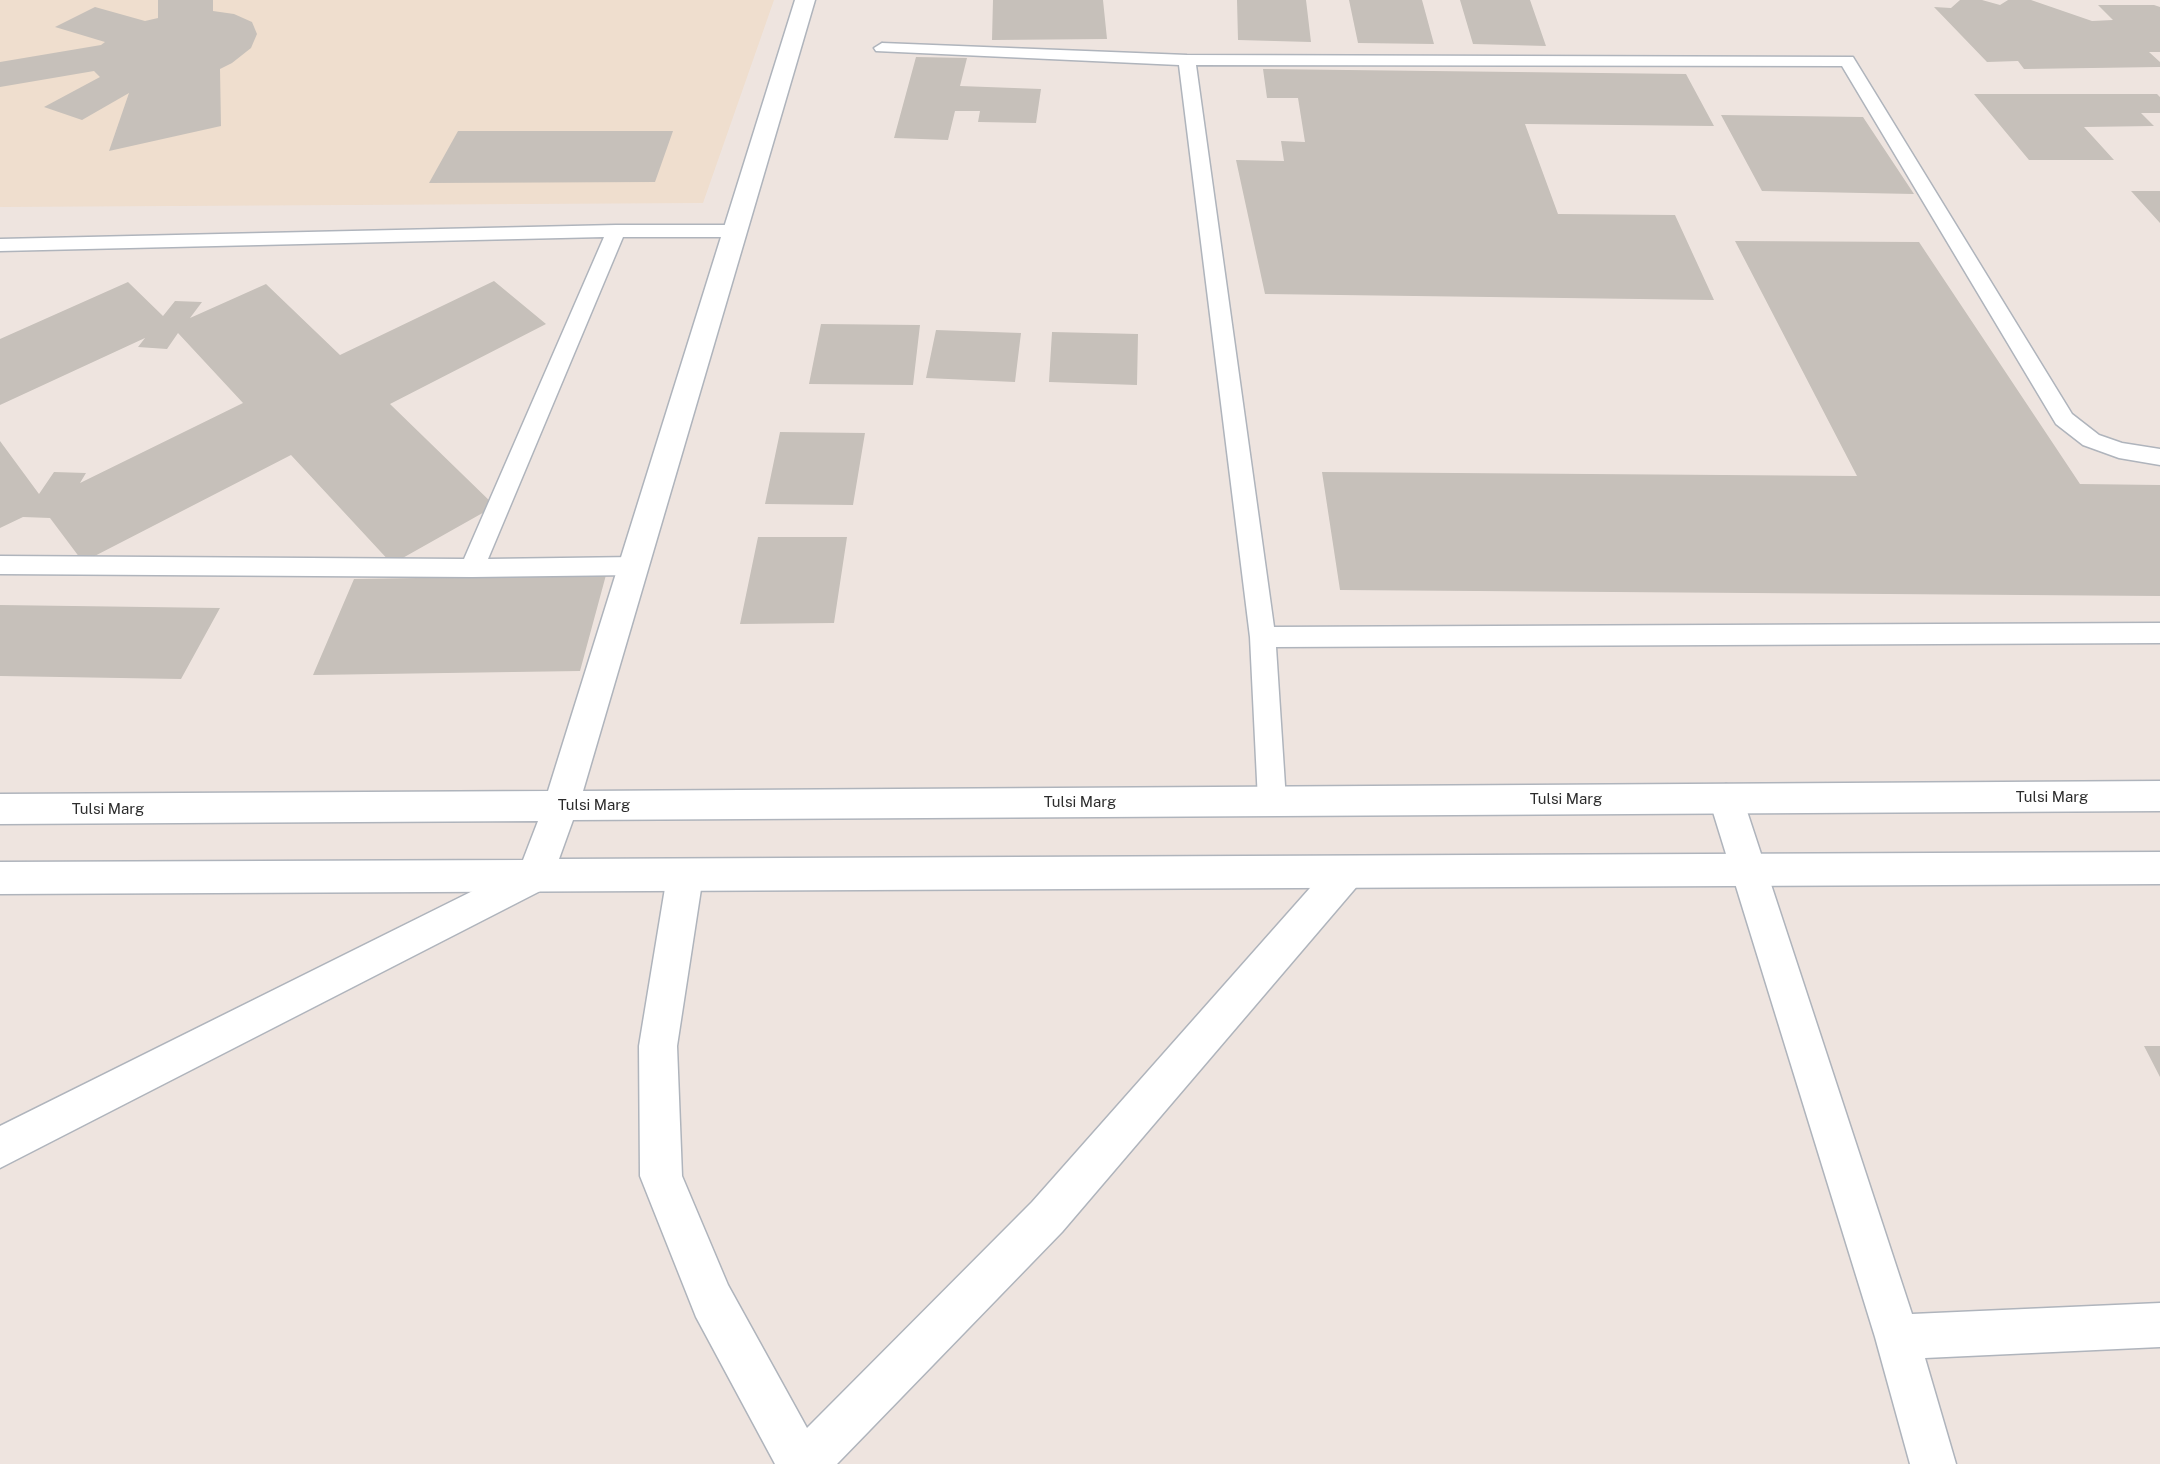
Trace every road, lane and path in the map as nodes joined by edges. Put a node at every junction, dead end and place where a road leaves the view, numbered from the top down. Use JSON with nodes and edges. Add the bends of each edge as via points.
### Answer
{"nodes":[{"id":1,"x":806,"y":0,"type":"edge"},
{"id":2,"x":882,"y":48,"type":"dead end"},
{"id":3,"x":1187,"y":60,"type":"junction"},
{"id":4,"x":616,"y":231,"type":"junction"},
{"id":5,"x":736,"y":231,"type":"junction"},
{"id":6,"x":0,"y":245,"type":"edge"},
{"id":7,"x":2160,"y":457,"type":"edge"},
{"id":8,"x":0,"y":565,"type":"edge"},
{"id":9,"x":635,"y":566,"type":"junction"},
{"id":10,"x":472,"y":568,"type":"junction"},
{"id":11,"x":2160,"y":633,"type":"edge"},
{"id":12,"x":1263,"y":637,"type":"junction"},
{"id":13,"x":2160,"y":796,"type":"edge"},
{"id":14,"x":1726,"y":799,"type":"junction"},
{"id":15,"x":1272,"y":801,"type":"junction"},
{"id":16,"x":561,"y":805,"type":"junction"},
{"id":17,"x":0,"y":809,"type":"edge"},
{"id":18,"x":2160,"y":868,"type":"edge"},
{"id":19,"x":1749,"y":872,"type":"junction"},
{"id":20,"x":1346,"y":873,"type":"junction"},
{"id":21,"x":535,"y":876,"type":"junction"},
{"id":22,"x":685,"y":876,"type":"junction"},
{"id":23,"x":0,"y":878,"type":"edge"},
{"id":24,"x":0,"y":1148,"type":"edge"},
{"id":25,"x":2160,"y":1325,"type":"edge"},
{"id":26,"x":1897,"y":1337,"type":"junction"},
{"id":27,"x":802,"y":1464,"type":"edge"},
{"id":28,"x":1934,"y":1464,"type":"edge"}],
"edges":[{"from":1,"to":5,"type":"street"},
{"from":2,"to":3,"type":"lane"},
{"from":3,"to":7,"type":"lane","via":[[1848,62],[2064,419],[2091,440],[2118,450]]},
{"from":3,"to":12,"type":"lane"},
{"from":4,"to":5,"type":"lane"},
{"from":4,"to":6,"type":"lane"},
{"from":4,"to":10,"type":"lane"},
{"from":5,"to":9,"type":"street"},
{"from":8,"to":10,"type":"lane"},
{"from":9,"to":10,"type":"lane"},
{"from":9,"to":16,"type":"street"},
{"from":11,"to":12,"type":"lane"},
{"from":12,"to":15,"type":"lane"},
{"from":13,"to":14,"type":"street","name":"Tulsi Marg"},
{"from":14,"to":15,"type":"street","name":"Tulsi Marg"},
{"from":14,"to":19,"type":"street"},
{"from":15,"to":16,"type":"street","name":"Tulsi Marg"},
{"from":16,"to":17,"type":"street","name":"Tulsi Marg"},
{"from":16,"to":21,"type":"street"},
{"from":18,"to":19,"type":"street"},
{"from":19,"to":20,"type":"street"},
{"from":19,"to":26,"type":"street"},
{"from":20,"to":22,"type":"street"},
{"from":20,"to":27,"type":"street","via":[[1047,1217]]},
{"from":21,"to":22,"type":"street"},
{"from":21,"to":23,"type":"street"},
{"from":21,"to":24,"type":"street"},
{"from":22,"to":27,"type":"street","via":[[658,1046],[661,1176],[712,1301]]},
{"from":25,"to":26,"type":"street"},
{"from":26,"to":28,"type":"street"}]}
